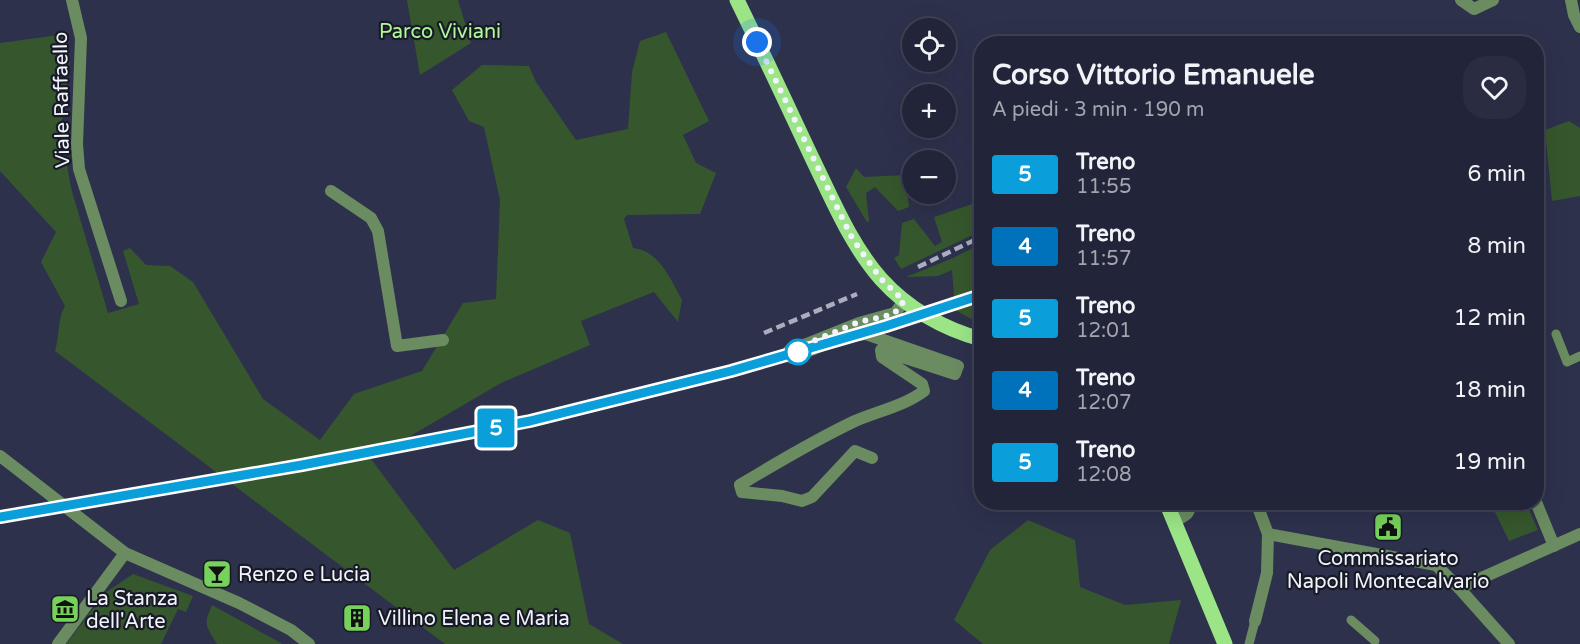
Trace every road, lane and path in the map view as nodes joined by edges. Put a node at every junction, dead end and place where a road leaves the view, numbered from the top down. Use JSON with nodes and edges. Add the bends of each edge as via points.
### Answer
{"nodes":[{"id":1,"x":72,"y":0,"type":"edge"},
{"id":2,"x":737,"y":0,"type":"edge"},
{"id":3,"x":1461,"y":0,"type":"edge"},
{"id":4,"x":1493,"y":0,"type":"edge"},
{"id":5,"x":1571,"y":0,"type":"edge"},
{"id":6,"x":1580,"y":27,"type":"edge"},
{"id":7,"x":331,"y":191,"type":"dead end"},
{"id":8,"x":121,"y":301,"type":"dead end"},
{"id":9,"x":904,"y":301,"type":"junction"},
{"id":10,"x":1556,"y":334,"type":"dead end"},
{"id":11,"x":974,"y":337,"type":"edge"},
{"id":12,"x":443,"y":340,"type":"dead end"},
{"id":13,"x":1580,"y":357,"type":"edge"},
{"id":14,"x":0,"y":456,"type":"edge"},
{"id":15,"x":872,"y":458,"type":"dead end"},
{"id":16,"x":1169,"y":510,"type":"edge"},
{"id":17,"x":1190,"y":510,"type":"edge"},
{"id":18,"x":1259,"y":510,"type":"edge"},
{"id":19,"x":1539,"y":510,"type":"edge"},
{"id":20,"x":1174,"y":521,"type":"junction"},
{"id":21,"x":1268,"y":534,"type":"junction"},
{"id":22,"x":1580,"y":534,"type":"edge"},
{"id":23,"x":1554,"y":546,"type":"junction"},
{"id":24,"x":125,"y":553,"type":"junction"},
{"id":25,"x":1459,"y":588,"type":"junction"},
{"id":26,"x":1351,"y":620,"type":"dead end"},
{"id":27,"x":1255,"y":621,"type":"joint"},
{"id":28,"x":1375,"y":641,"type":"dead end"},
{"id":29,"x":58,"y":644,"type":"edge"},
{"id":30,"x":309,"y":644,"type":"edge"},
{"id":31,"x":1225,"y":644,"type":"edge"},
{"id":32,"x":1250,"y":644,"type":"edge"},
{"id":33,"x":1509,"y":644,"type":"edge"}],
"edges":[{"from":1,"to":8,"type":"street","name":"Viale Raffaello","via":[[81,38],[79,169]]},
{"from":2,"to":9,"type":"main road","via":[[852,238],[881,279]]},
{"from":3,"to":4,"type":"street","via":[[1474,9]]},
{"from":5,"to":6,"type":"street"},
{"from":7,"to":12,"type":"street","via":[[371,218],[378,231],[397,346]]},
{"from":9,"to":11,"type":"main road","via":[[931,319]]},
{"from":9,"to":15,"type":"street","via":[[894,314],[859,322],[789,351],[792,357],[836,340],[866,334],[958,366],[954,374],[881,350],[882,357],[922,384],[924,391],[822,437],[740,485],[742,492],[802,501],[812,497],[855,451]]},
{"from":10,"to":13,"type":"street","via":[[1567,362]]},
{"from":14,"to":24,"type":"street"},
{"from":16,"to":20,"type":"main road"},
{"from":17,"to":20,"type":"street"},
{"from":18,"to":21,"type":"street"},
{"from":19,"to":23,"type":"street"},
{"from":20,"to":31,"type":"main road"},
{"from":21,"to":25,"type":"street","via":[[1436,565]]},
{"from":21,"to":27,"type":"street","via":[[1267,573]]},
{"from":22,"to":23,"type":"street"},
{"from":23,"to":25,"type":"street"},
{"from":24,"to":29,"type":"street"},
{"from":24,"to":30,"type":"street","via":[[239,603]]},
{"from":25,"to":33,"type":"street"},
{"from":26,"to":28,"type":"street"},
{"from":27,"to":32,"type":"street"}]}
